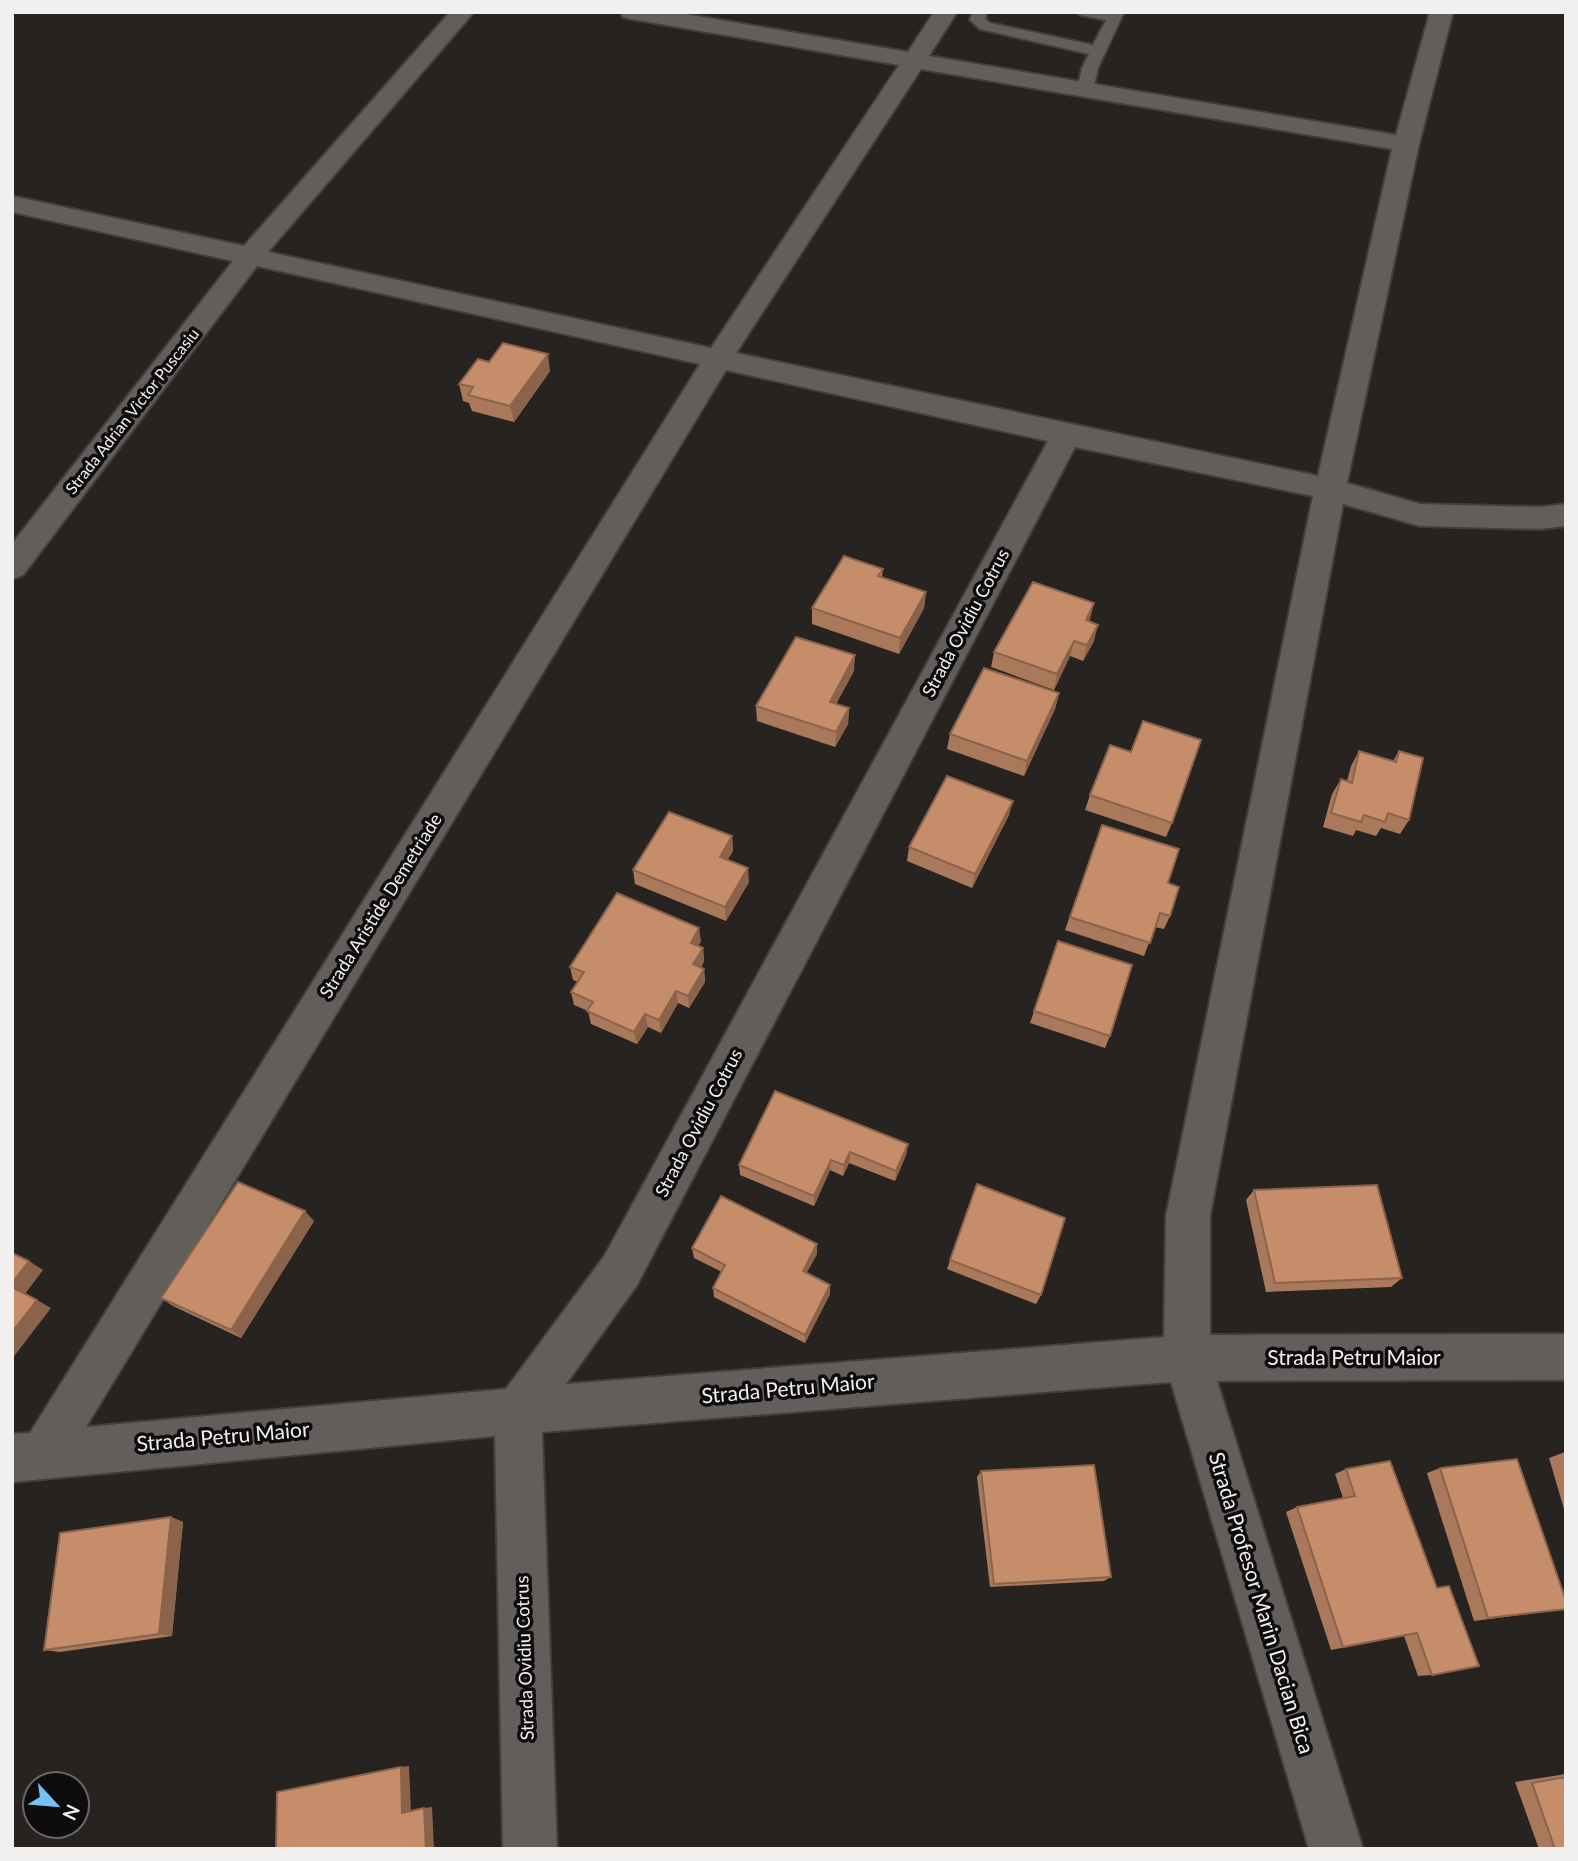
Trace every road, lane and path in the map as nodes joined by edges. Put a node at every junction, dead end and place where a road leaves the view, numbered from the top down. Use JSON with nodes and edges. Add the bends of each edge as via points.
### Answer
{"nodes":[{"id":1,"x":463,"y":12,"type":"edge"},
{"id":2,"x":631,"y":12,"type":"edge"},
{"id":3,"x":946,"y":12,"type":"edge"},
{"id":4,"x":980,"y":12,"type":"edge"},
{"id":5,"x":1085,"y":12,"type":"edge"},
{"id":6,"x":1442,"y":12,"type":"edge"},
{"id":7,"x":1116,"y":15,"type":"edge"},
{"id":8,"x":1098,"y":51,"type":"junction"},
{"id":9,"x":916,"y":62,"type":"junction"},
{"id":10,"x":1085,"y":90,"type":"junction"},
{"id":11,"x":1406,"y":144,"type":"junction"},
{"id":12,"x":12,"y":204,"type":"edge"},
{"id":13,"x":252,"y":254,"type":"junction"},
{"id":14,"x":718,"y":359,"type":"junction"},
{"id":15,"x":1066,"y":435,"type":"junction"},
{"id":16,"x":1329,"y":489,"type":"junction"},
{"id":17,"x":1566,"y":515,"type":"edge"},
{"id":18,"x":12,"y":567,"type":"edge"},
{"id":19,"x":1566,"y":1357,"type":"edge"},
{"id":20,"x":1187,"y":1358,"type":"junction"},
{"id":21,"x":518,"y":1411,"type":"junction"},
{"id":22,"x":28,"y":1455,"type":"edge"},
{"id":23,"x":530,"y":1849,"type":"edge"},
{"id":24,"x":1336,"y":1849,"type":"edge"}],
"edges":[{"from":1,"to":13,"type":"street","name":"Strada Adrian Victor Puscasiu"},
{"from":2,"to":9,"type":"street"},
{"from":3,"to":9,"type":"street","name":"Strada Aristide Demetriade"},
{"from":4,"to":8,"type":"lane","via":[[977,20],[985,26]]},
{"from":5,"to":7,"type":"lane"},
{"from":6,"to":11,"type":"street","name":"Strada Profesor Marin Dacian Bica"},
{"from":7,"to":8,"type":"lane"},
{"from":8,"to":10,"type":"lane"},
{"from":9,"to":10,"type":"street"},
{"from":9,"to":14,"type":"street","name":"Strada Aristide Demetriade"},
{"from":10,"to":11,"type":"street"},
{"from":11,"to":16,"type":"street","name":"Strada Profesor Marin Dacian Bica"},
{"from":12,"to":13,"type":"street"},
{"from":13,"to":14,"type":"street"},
{"from":13,"to":18,"type":"street","name":"Strada Adrian Victor Puscasiu"},
{"from":14,"to":15,"type":"street"},
{"from":14,"to":22,"type":"street","name":"Strada Aristide Demetriade"},
{"from":15,"to":16,"type":"street"},
{"from":15,"to":21,"type":"street","name":"Strada Ovidiu Cotrus","via":[[621,1270]]},
{"from":16,"to":17,"type":"street","via":[[1420,515]]},
{"from":16,"to":20,"type":"street","name":"Strada Profesor Marin Dacian Bica","via":[[1188,1216]]},
{"from":19,"to":20,"type":"street","name":"Strada Petru Maior"},
{"from":20,"to":21,"type":"street","name":"Strada Petru Maior"},
{"from":20,"to":24,"type":"street","name":"Strada Profesor Marin Dacian Bica"},
{"from":21,"to":22,"type":"street","name":"Strada Petru Maior"},
{"from":21,"to":23,"type":"street","name":"Strada Ovidiu Cotrus"}]}
